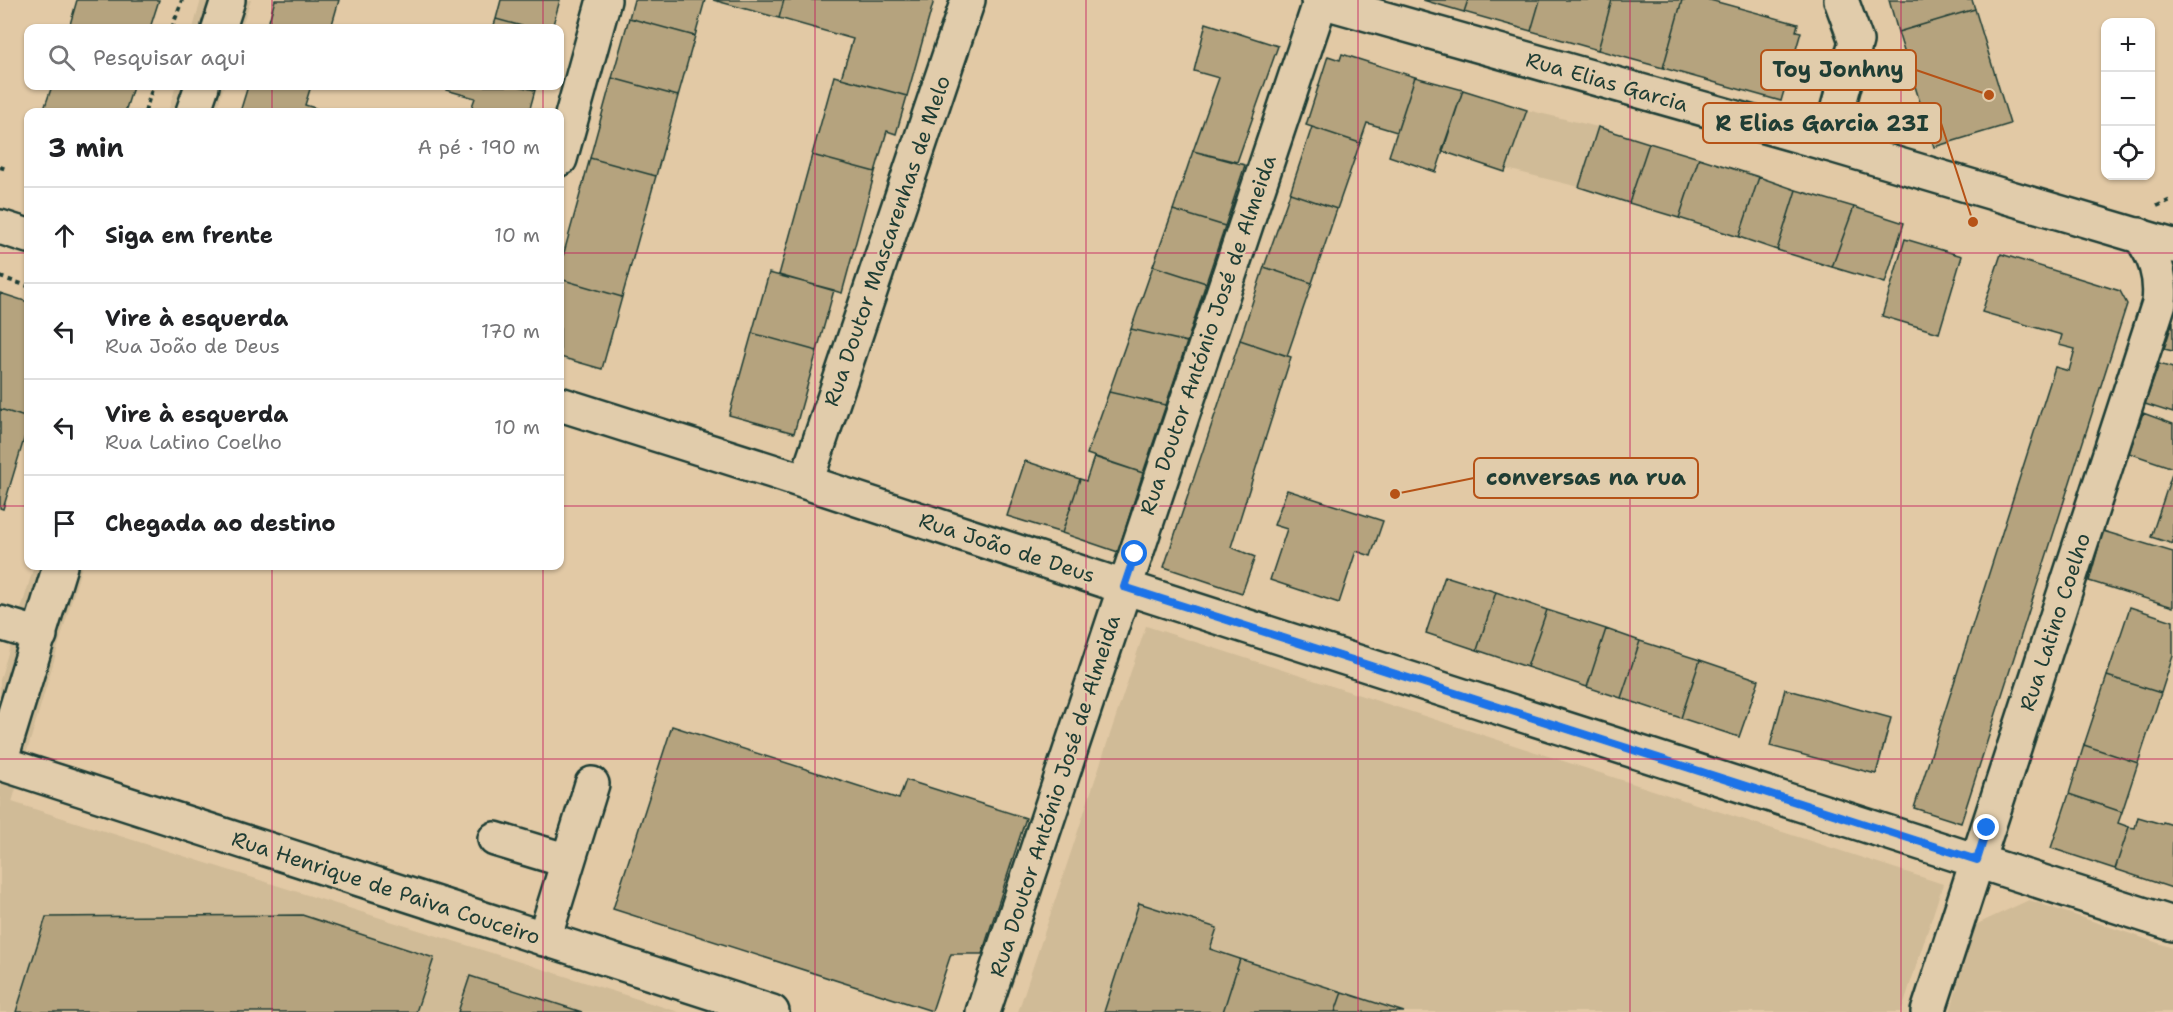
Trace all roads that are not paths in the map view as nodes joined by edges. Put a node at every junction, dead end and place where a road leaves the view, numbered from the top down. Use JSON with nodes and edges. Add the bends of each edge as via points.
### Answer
{"nodes":[{"id":1,"x":228,"y":0,"type":"edge"},
{"id":2,"x":604,"y":0,"type":"edge"},
{"id":3,"x":968,"y":0,"type":"edge"},
{"id":4,"x":1320,"y":0,"type":"edge"},
{"id":5,"x":1840,"y":0,"type":"edge"},
{"id":6,"x":220,"y":24,"type":"edge"},
{"id":7,"x":201,"y":90,"type":"edge"},
{"id":8,"x":195,"y":108,"type":"edge"},
{"id":9,"x":1828,"y":144,"type":"junction"},
{"id":10,"x":564,"y":145,"type":"edge"},
{"id":11,"x":0,"y":227,"type":"edge"},
{"id":12,"x":2139,"y":234,"type":"junction"},
{"id":13,"x":24,"y":235,"type":"edge"},
{"id":14,"x":2173,"y":246,"type":"edge"},
{"id":15,"x":564,"y":405,"type":"edge"},
{"id":16,"x":806,"y":482,"type":"junction"},
{"id":17,"x":59,"y":570,"type":"edge"},
{"id":18,"x":1124,"y":587,"type":"junction"},
{"id":19,"x":0,"y":623,"type":"edge"},
{"id":20,"x":40,"y":635,"type":"junction"},
{"id":21,"x":0,"y":763,"type":"edge"},
{"id":22,"x":592,"y":784,"type":"dead end"},
{"id":23,"x":495,"y":839,"type":"dead end"},
{"id":24,"x":1977,"y":860,"type":"junction"},
{"id":25,"x":568,"y":861,"type":"junction"},
{"id":26,"x":2173,"y":924,"type":"edge"},
{"id":27,"x":544,"y":939,"type":"junction"},
{"id":28,"x":772,"y":1012,"type":"edge"},
{"id":29,"x":983,"y":1012,"type":"edge"},
{"id":30,"x":1928,"y":1012,"type":"edge"}],
"edges":[{"from":1,"to":6,"type":"street"},
{"from":2,"to":10,"type":"street"},
{"from":3,"to":16,"type":"street","name":"Rua Doutor Mascarenhas de Melo"},
{"from":4,"to":9,"type":"street","name":"Rua Elias Garcia"},
{"from":4,"to":18,"type":"street","name":"Rua Doutor António José de Almeida"},
{"from":5,"to":9,"type":"street","via":[[1856,41]]},
{"from":7,"to":8,"type":"street"},
{"from":9,"to":12,"type":"street","name":"Rua Elias Garcia"},
{"from":11,"to":13,"type":"street"},
{"from":12,"to":14,"type":"street","name":"Rua Elias Garcia"},
{"from":12,"to":24,"type":"street","name":"Rua Latino Coelho","via":[[2157,264],[2160,303]]},
{"from":15,"to":16,"type":"street","name":"Rua João de Deus"},
{"from":16,"to":18,"type":"street","name":"Rua João de Deus"},
{"from":17,"to":20,"type":"street"},
{"from":18,"to":24,"type":"street","name":"Rua João de Deus"},
{"from":18,"to":29,"type":"street","name":"Rua Doutor António José de Almeida"},
{"from":19,"to":20,"type":"street"},
{"from":20,"to":21,"type":"street"},
{"from":21,"to":27,"type":"street","name":"Rua Henrique de Paiva Couceiro"},
{"from":22,"to":25,"type":"street"},
{"from":23,"to":25,"type":"street"},
{"from":24,"to":26,"type":"street","name":"Rua João de Deus"},
{"from":24,"to":30,"type":"street","name":"Rua Latino Coelho"},
{"from":25,"to":27,"type":"street"},
{"from":27,"to":28,"type":"street","name":"Rua Henrique de Paiva Couceiro"}]}
